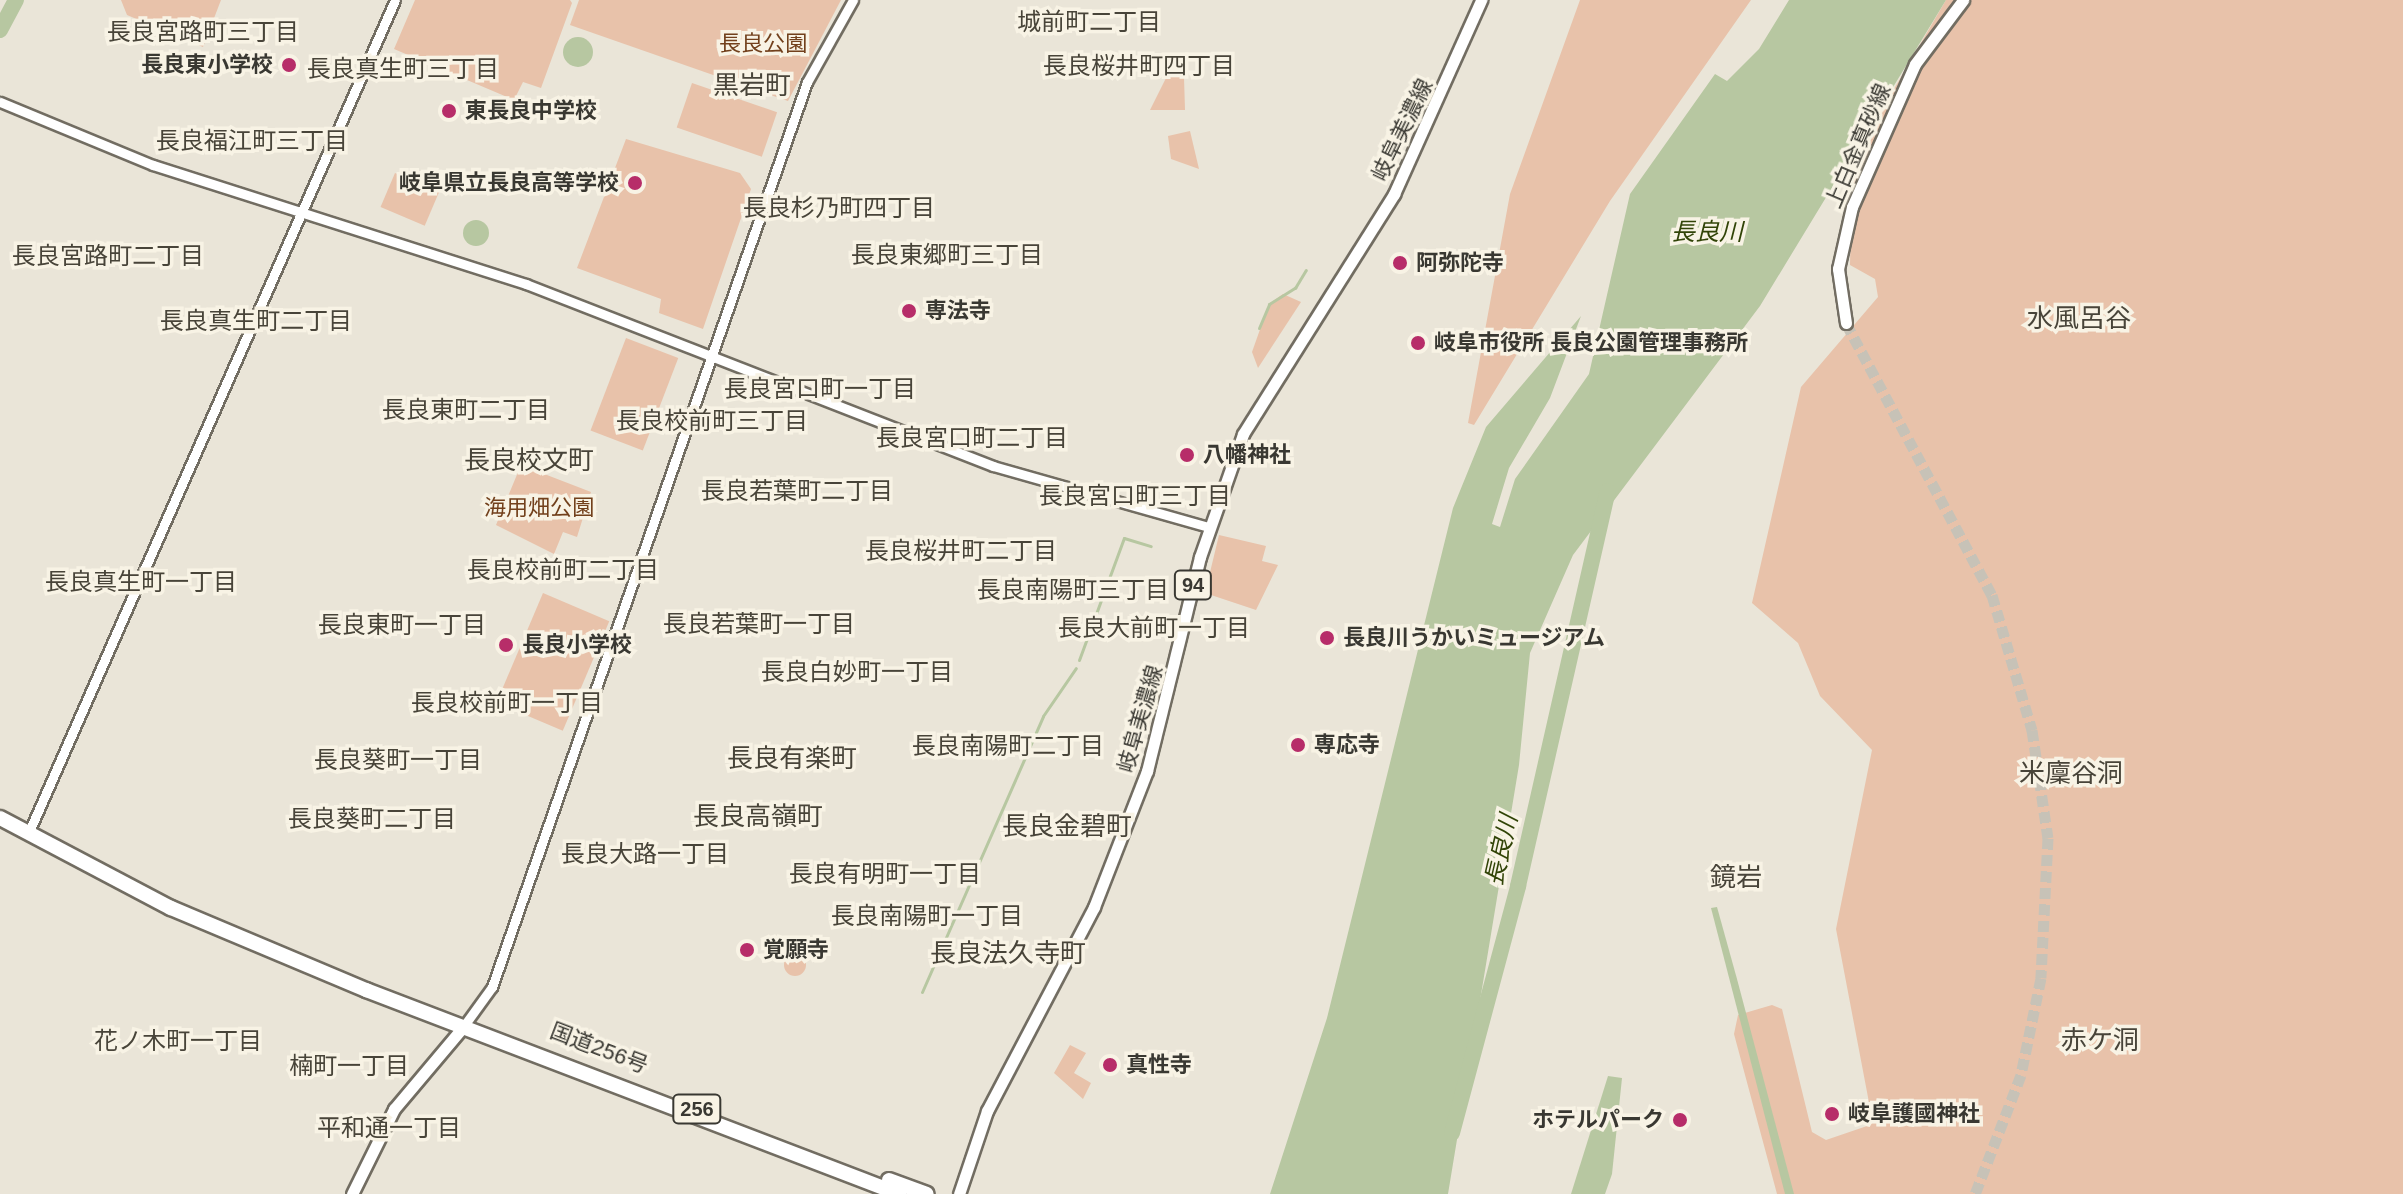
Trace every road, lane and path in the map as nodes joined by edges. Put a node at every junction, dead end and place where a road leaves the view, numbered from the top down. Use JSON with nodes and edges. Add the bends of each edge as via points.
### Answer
{"nodes":[{"id":1,"x":395,"y":0,"type":"edge"},
{"id":2,"x":853,"y":0,"type":"edge"},
{"id":3,"x":1481,"y":0,"type":"edge"},
{"id":4,"x":1963,"y":0,"type":"edge"},
{"id":5,"x":0,"y":102,"type":"edge"},
{"id":6,"x":301,"y":211,"type":"junction"},
{"id":7,"x":1846,"y":323,"type":"tunnel mouth"},
{"id":8,"x":711,"y":360,"type":"junction"},
{"id":9,"x":1209,"y":527,"type":"junction"},
{"id":10,"x":0,"y":818,"type":"edge"},
{"id":11,"x":28,"y":834,"type":"junction"},
{"id":12,"x":465,"y":1025,"type":"junction"},
{"id":13,"x":352,"y":1194,"type":"edge"},
{"id":14,"x":899,"y":1194,"type":"edge"},
{"id":15,"x":927,"y":1194,"type":"edge"},
{"id":16,"x":959,"y":1194,"type":"edge"}],
"edges":[{"from":1,"to":6,"type":"street"},
{"from":2,"to":8,"type":"street","via":[[807,82]]},
{"from":3,"to":9,"type":"main road","name":"岐阜美濃線","number":"94","via":[[1394,194],[1243,434]]},
{"from":4,"to":7,"type":"main road","name":"上白金真砂線","via":[[1915,64],[1852,207],[1838,269]]},
{"from":5,"to":6,"type":"street","via":[[153,165]]},
{"from":6,"to":8,"type":"street","via":[[526,284]]},
{"from":6,"to":11,"type":"street"},
{"from":8,"to":9,"type":"street","via":[[993,466]]},
{"from":8,"to":12,"type":"street","via":[[492,987]]},
{"from":9,"to":16,"type":"main road","name":"岐阜美濃線","number":"94","via":[[1147,771],[1094,907],[987,1111]]},
{"from":10,"to":11,"type":"highway","name":"国道256号","number":"256"},
{"from":11,"to":12,"type":"highway","name":"国道256号","number":"256","via":[[171,908]]},
{"from":12,"to":13,"type":"main road","via":[[394,1109]]},
{"from":12,"to":14,"type":"highway","name":"国道256号","number":"256"},
{"from":12,"to":15,"type":"highway","name":"国道256号","number":"256"}]}
